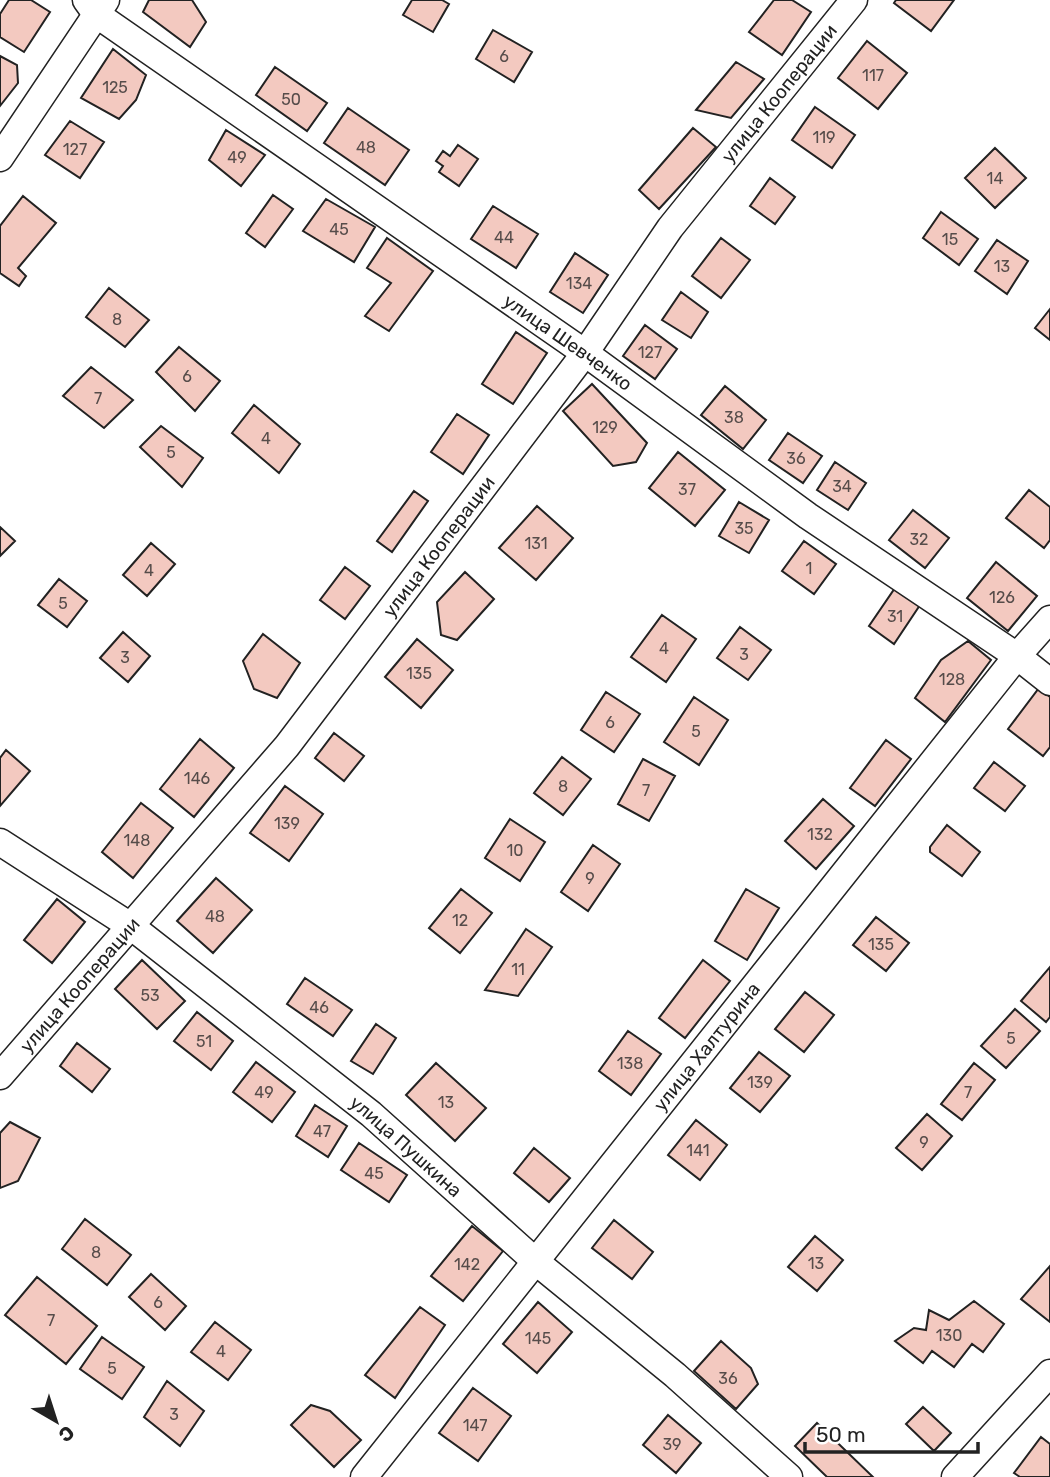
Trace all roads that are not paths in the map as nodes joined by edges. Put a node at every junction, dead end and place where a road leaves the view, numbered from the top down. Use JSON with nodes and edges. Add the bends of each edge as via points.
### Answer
{"nodes":[{"id":1,"x":854,"y":0,"type":"edge"},
{"id":2,"x":96,"y":5,"type":"edge"},
{"id":3,"x":0,"y":158,"type":"edge"},
{"id":4,"x":586,"y":353,"type":"junction"},
{"id":5,"x":1050,"y":619,"type":"edge"},
{"id":6,"x":1017,"y":656,"type":"junction"},
{"id":7,"x":1050,"y":682,"type":"edge"},
{"id":8,"x":0,"y":842,"type":"edge"},
{"id":9,"x":132,"y":927,"type":"junction"},
{"id":10,"x":0,"y":1076,"type":"edge"},
{"id":11,"x":535,"y":1261,"type":"junction"},
{"id":12,"x":1050,"y":1373,"type":"edge"},
{"id":13,"x":364,"y":1477,"type":"edge"},
{"id":14,"x":789,"y":1477,"type":"edge"},
{"id":15,"x":955,"y":1477,"type":"edge"}],
"edges":[{"from":1,"to":4,"type":"street","name":"улица Кооперации","via":[[670,229]]},
{"from":2,"to":3,"type":"street"},
{"from":2,"to":4,"type":"street","name":"улица Шевченко"},
{"from":4,"to":6,"type":"street","name":"улица Шевченко","via":[[808,516]]},
{"from":4,"to":9,"type":"street","name":"улица Кооперации","via":[[287,746]]},
{"from":5,"to":6,"type":"street","name":"улица Халтурина"},
{"from":6,"to":7,"type":"street","name":"улица Шевченко"},
{"from":6,"to":11,"type":"street","name":"улица Халтурина"},
{"from":8,"to":9,"type":"street","name":"улица Пушкина"},
{"from":9,"to":10,"type":"street","name":"улица Кооперации"},
{"from":9,"to":11,"type":"street","name":"улица Пушкина","via":[[371,1114]]},
{"from":11,"to":13,"type":"street","name":"улица Халтурина"},
{"from":11,"to":14,"type":"street","name":"улица Пушкина","via":[[675,1375]]},
{"from":12,"to":15,"type":"street"}]}
